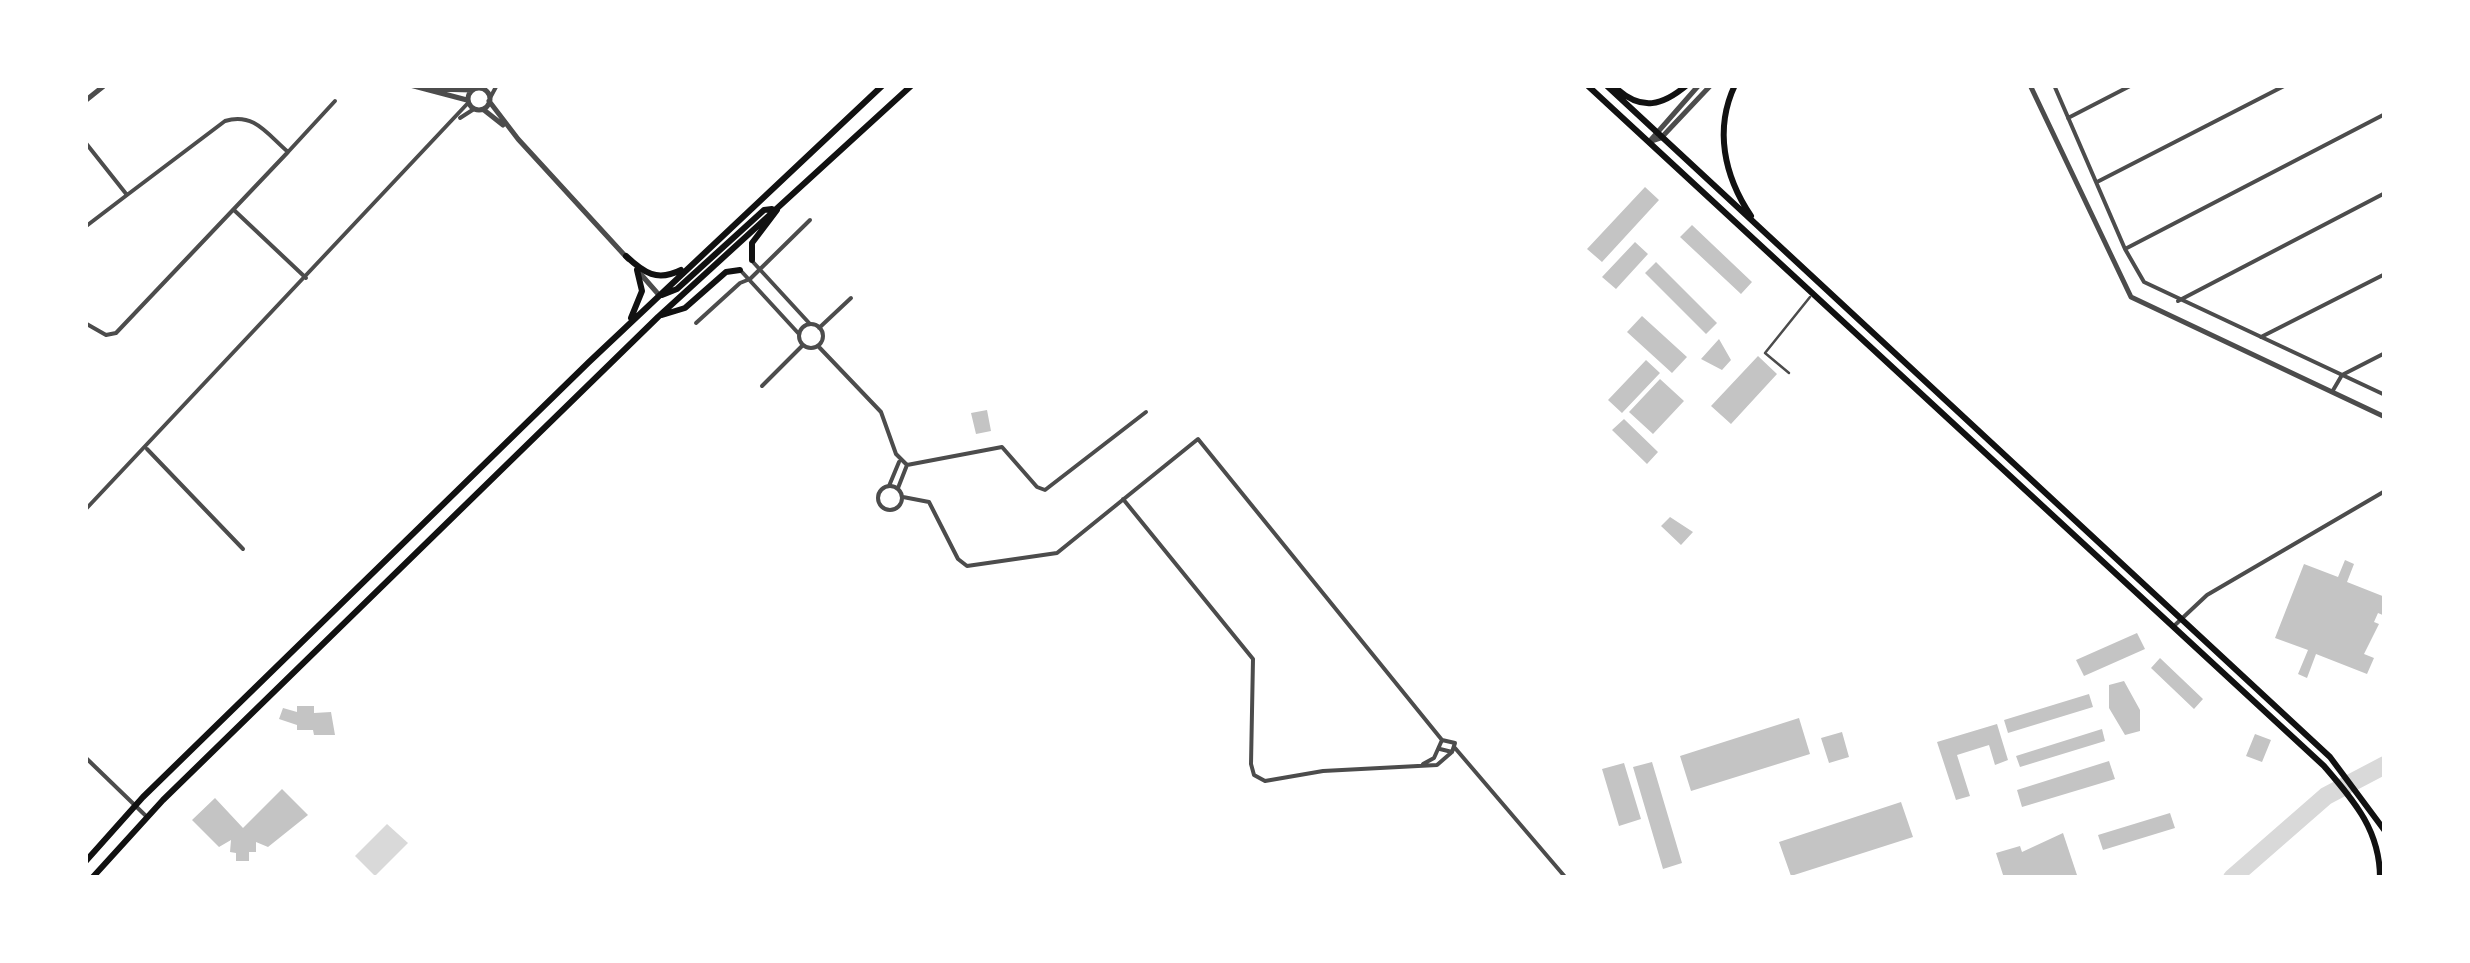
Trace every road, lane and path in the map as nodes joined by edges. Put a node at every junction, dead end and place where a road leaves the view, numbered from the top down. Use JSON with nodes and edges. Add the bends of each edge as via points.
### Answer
{"nodes":[{"id":1,"x":105,"y":85,"type":"edge"},
{"id":2,"x":410,"y":85,"type":"edge"},
{"id":3,"x":498,"y":85,"type":"edge"},
{"id":4,"x":883,"y":85,"type":"edge"},
{"id":5,"x":912,"y":85,"type":"edge"},
{"id":6,"x":1587,"y":85,"type":"edge"},
{"id":7,"x":1609,"y":85,"type":"edge"},
{"id":8,"x":1687,"y":85,"type":"edge"},
{"id":9,"x":1699,"y":85,"type":"edge"},
{"id":10,"x":1711,"y":85,"type":"edge"},
{"id":11,"x":1735,"y":85,"type":"edge"},
{"id":12,"x":2030,"y":85,"type":"edge"},
{"id":13,"x":2054,"y":85,"type":"edge"},
{"id":14,"x":2132,"y":85,"type":"edge"},
{"id":15,"x":2286,"y":85,"type":"edge"},
{"id":16,"x":425,"y":88,"type":"junction"},
{"id":17,"x":479,"y":88,"type":"edge"},
{"id":18,"x":490,"y":99,"type":"junction"},
{"id":19,"x":335,"y":101,"type":"dead end"},
{"id":20,"x":85,"y":102,"type":"edge"},
{"id":21,"x":468,"y":102,"type":"junction"},
{"id":22,"x":478,"y":109,"type":"junction"},
{"id":23,"x":2385,"y":114,"type":"edge"},
{"id":24,"x":2068,"y":118,"type":"junction"},
{"id":25,"x":509,"y":130,"type":"junction"},
{"id":26,"x":445,"y":131,"type":"junction"},
{"id":27,"x":1654,"y":131,"type":"junction"},
{"id":28,"x":1661,"y":138,"type":"junction"},
{"id":29,"x":85,"y":142,"type":"edge"},
{"id":30,"x":1649,"y":142,"type":"junction"},
{"id":31,"x":288,"y":152,"type":"junction"},
{"id":32,"x":2097,"y":182,"type":"junction"},
{"id":33,"x":2385,"y":193,"type":"edge"},
{"id":34,"x":127,"y":194,"type":"junction"},
{"id":35,"x":783,"y":201,"type":"junction"},
{"id":36,"x":774,"y":209,"type":"junction"},
{"id":37,"x":235,"y":210,"type":"junction"},
{"id":38,"x":810,"y":220,"type":"dead end"},
{"id":39,"x":85,"y":227,"type":"edge"},
{"id":40,"x":1758,"y":227,"type":"junction"},
{"id":41,"x":2125,"y":249,"type":"junction"},
{"id":42,"x":626,"y":256,"type":"junction"},
{"id":43,"x":752,"y":260,"type":"joint"},
{"id":44,"x":694,"y":262,"type":"junction"},
{"id":45,"x":636,"y":270,"type":"junction"},
{"id":46,"x":740,"y":270,"type":"joint"},
{"id":47,"x":760,"y":270,"type":"junction"},
{"id":48,"x":2385,"y":274,"type":"edge"},
{"id":49,"x":306,"y":278,"type":"junction"},
{"id":50,"x":750,"y":279,"type":"junction"},
{"id":51,"x":1820,"y":284,"type":"junction"},
{"id":52,"x":1814,"y":292,"type":"junction"},
{"id":53,"x":659,"y":295,"type":"junction"},
{"id":54,"x":851,"y":298,"type":"dead end"},
{"id":55,"x":2178,"y":300,"type":"junction"},
{"id":56,"x":1846,"y":308,"type":"junction"},
{"id":57,"x":658,"y":316,"type":"junction"},
{"id":58,"x":1839,"y":316,"type":"junction"},
{"id":59,"x":85,"y":323,"type":"edge"},
{"id":60,"x":696,"y":323,"type":"dead end"},
{"id":61,"x":810,"y":324,"type":"junction"},
{"id":62,"x":819,"y":328,"type":"junction"},
{"id":63,"x":622,"y":331,"type":"junction"},
{"id":64,"x":799,"y":334,"type":"junction"},
{"id":65,"x":2261,"y":337,"type":"junction"},
{"id":66,"x":803,"y":345,"type":"junction"},
{"id":67,"x":818,"y":346,"type":"junction"},
{"id":68,"x":2385,"y":353,"type":"edge"},
{"id":69,"x":1790,"y":372,"type":"dead end"},
{"id":70,"x":2342,"y":374,"type":"junction"},
{"id":71,"x":762,"y":386,"type":"dead end"},
{"id":72,"x":2332,"y":392,"type":"junction"},
{"id":73,"x":2385,"y":395,"type":"edge"},
{"id":74,"x":1146,"y":412,"type":"dead end"},
{"id":75,"x":2385,"y":417,"type":"edge"},
{"id":76,"x":147,"y":448,"type":"junction"},
{"id":77,"x":899,"y":461,"type":"junction"},
{"id":78,"x":906,"y":465,"type":"junction"},
{"id":79,"x":889,"y":486,"type":"junction"},
{"id":80,"x":898,"y":488,"type":"junction"},
{"id":81,"x":2385,"y":491,"type":"edge"},
{"id":82,"x":903,"y":497,"type":"junction"},
{"id":83,"x":1123,"y":499,"type":"junction"},
{"id":84,"x":85,"y":510,"type":"edge"},
{"id":85,"x":243,"y":549,"type":"dead end"},
{"id":86,"x":2180,"y":618,"type":"junction"},
{"id":87,"x":2174,"y":626,"type":"junction"},
{"id":88,"x":1442,"y":740,"type":"junction"},
{"id":89,"x":1440,"y":748,"type":"junction"},
{"id":90,"x":1453,"y":750,"type":"junction"},
{"id":91,"x":85,"y":757,"type":"edge"},
{"id":92,"x":1418,"y":766,"type":"junction"},
{"id":93,"x":136,"y":806,"type":"junction"},
{"id":94,"x":147,"y":817,"type":"junction"},
{"id":95,"x":2385,"y":831,"type":"edge"},
{"id":96,"x":85,"y":862,"type":"edge"},
{"id":97,"x":92,"y":878,"type":"edge"},
{"id":98,"x":1566,"y":878,"type":"edge"},
{"id":99,"x":2380,"y":878,"type":"edge"}],
"edges":[{"from":1,"to":20,"type":"street"},
{"from":2,"to":16,"type":"street"},
{"from":3,"to":18,"type":"street"},
{"from":4,"to":44,"type":"main road"},
{"from":5,"to":35,"type":"main road"},
{"from":6,"to":30,"type":"main road"},
{"from":7,"to":8,"type":"main road","via":[[1640,105],[1664,102]]},
{"from":7,"to":27,"type":"main road"},
{"from":9,"to":27,"type":"street"},
{"from":10,"to":28,"type":"street"},
{"from":11,"to":40,"type":"main road","via":[[1724,113],[1725,158]]},
{"from":12,"to":72,"type":"street","via":[[2131,297]]},
{"from":13,"to":24,"type":"street"},
{"from":14,"to":24,"type":"street"},
{"from":15,"to":32,"type":"street"},
{"from":16,"to":17,"type":"street"},
{"from":16,"to":21,"type":"street"},
{"from":17,"to":18,"type":"street"},
{"from":17,"to":21,"type":"street"},
{"from":18,"to":22,"type":"street"},
{"from":18,"to":25,"type":"street"},
{"from":19,"to":31,"type":"street"},
{"from":21,"to":22,"type":"street"},
{"from":21,"to":26,"type":"street"},
{"from":22,"to":25,"type":"street"},
{"from":22,"to":26,"type":"street"},
{"from":23,"to":41,"type":"street"},
{"from":24,"to":32,"type":"street"},
{"from":25,"to":42,"type":"street"},
{"from":26,"to":49,"type":"street"},
{"from":27,"to":28,"type":"main road"},
{"from":27,"to":30,"type":"street"},
{"from":28,"to":30,"type":"street"},
{"from":28,"to":40,"type":"main road"},
{"from":29,"to":34,"type":"street"},
{"from":30,"to":52,"type":"main road"},
{"from":31,"to":34,"type":"street","via":[[251,119],[238,117]]},
{"from":31,"to":37,"type":"street"},
{"from":32,"to":41,"type":"street"},
{"from":33,"to":55,"type":"street"},
{"from":34,"to":39,"type":"street"},
{"from":35,"to":36,"type":"main road"},
{"from":35,"to":43,"type":"main road","via":[[752,243]]},
{"from":36,"to":53,"type":"main road","via":[[764,210],[677,290]]},
{"from":36,"to":57,"type":"main road"},
{"from":37,"to":49,"type":"street"},
{"from":37,"to":59,"type":"street","via":[[116,334]]},
{"from":38,"to":47,"type":"street"},
{"from":40,"to":51,"type":"main road"},
{"from":41,"to":55,"type":"street","via":[[2144,282]]},
{"from":42,"to":44,"type":"main road","via":[[656,276]]},
{"from":42,"to":45,"type":"street"},
{"from":43,"to":47,"type":"street"},
{"from":44,"to":53,"type":"main road"},
{"from":45,"to":53,"type":"street"},
{"from":45,"to":63,"type":"main road","via":[[640,301]]},
{"from":46,"to":50,"type":"street"},
{"from":46,"to":57,"type":"main road","via":[[726,272],[685,308]]},
{"from":47,"to":50,"type":"street"},
{"from":47,"to":61,"type":"street"},
{"from":48,"to":65,"type":"street"},
{"from":49,"to":76,"type":"street"},
{"from":50,"to":60,"type":"street"},
{"from":50,"to":64,"type":"street"},
{"from":51,"to":52,"type":"street"},
{"from":51,"to":56,"type":"main road"},
{"from":52,"to":58,"type":"main road"},
{"from":52,"to":69,"type":"lane","via":[[1764,352]]},
{"from":53,"to":63,"type":"main road"},
{"from":54,"to":62,"type":"street"},
{"from":55,"to":65,"type":"street"},
{"from":56,"to":58,"type":"street"},
{"from":56,"to":86,"type":"main road"},
{"from":57,"to":94,"type":"main road"},
{"from":58,"to":87,"type":"main road"},
{"from":61,"to":62,"type":"street"},
{"from":61,"to":64,"type":"street"},
{"from":62,"to":67,"type":"street"},
{"from":63,"to":93,"type":"main road"},
{"from":64,"to":66,"type":"street"},
{"from":65,"to":70,"type":"street"},
{"from":66,"to":67,"type":"street"},
{"from":66,"to":71,"type":"street"},
{"from":67,"to":77,"type":"street","via":[[881,412]]},
{"from":68,"to":70,"type":"street"},
{"from":70,"to":72,"type":"street"},
{"from":70,"to":73,"type":"street"},
{"from":72,"to":75,"type":"street"},
{"from":74,"to":78,"type":"street","via":[[1045,490],[1002,447]]},
{"from":76,"to":84,"type":"street"},
{"from":76,"to":85,"type":"street"},
{"from":77,"to":78,"type":"street"},
{"from":77,"to":79,"type":"street"},
{"from":78,"to":80,"type":"street"},
{"from":79,"to":80,"type":"street"},
{"from":79,"to":82,"type":"street","via":[[878,495],[884,508],[898,507]]},
{"from":80,"to":82,"type":"street"},
{"from":81,"to":86,"type":"street","via":[[2207,594]]},
{"from":82,"to":83,"type":"street","via":[[929,502],[958,559],[978,568],[1057,553]]},
{"from":83,"to":88,"type":"street","via":[[1198,439]]},
{"from":83,"to":92,"type":"street","via":[[1252,659],[1254,776],[1265,781]]},
{"from":86,"to":87,"type":"street"},
{"from":86,"to":95,"type":"main road","via":[[2334,762]]},
{"from":87,"to":99,"type":"main road","via":[[2354,802],[2378,844]]},
{"from":88,"to":89,"type":"street"},
{"from":88,"to":90,"type":"street","via":[[1453,740]]},
{"from":89,"to":90,"type":"street"},
{"from":89,"to":92,"type":"street"},
{"from":90,"to":92,"type":"street","via":[[1443,764]]},
{"from":90,"to":98,"type":"street"},
{"from":91,"to":93,"type":"street"},
{"from":93,"to":94,"type":"street"},
{"from":93,"to":96,"type":"main road"},
{"from":94,"to":97,"type":"main road"}]}
